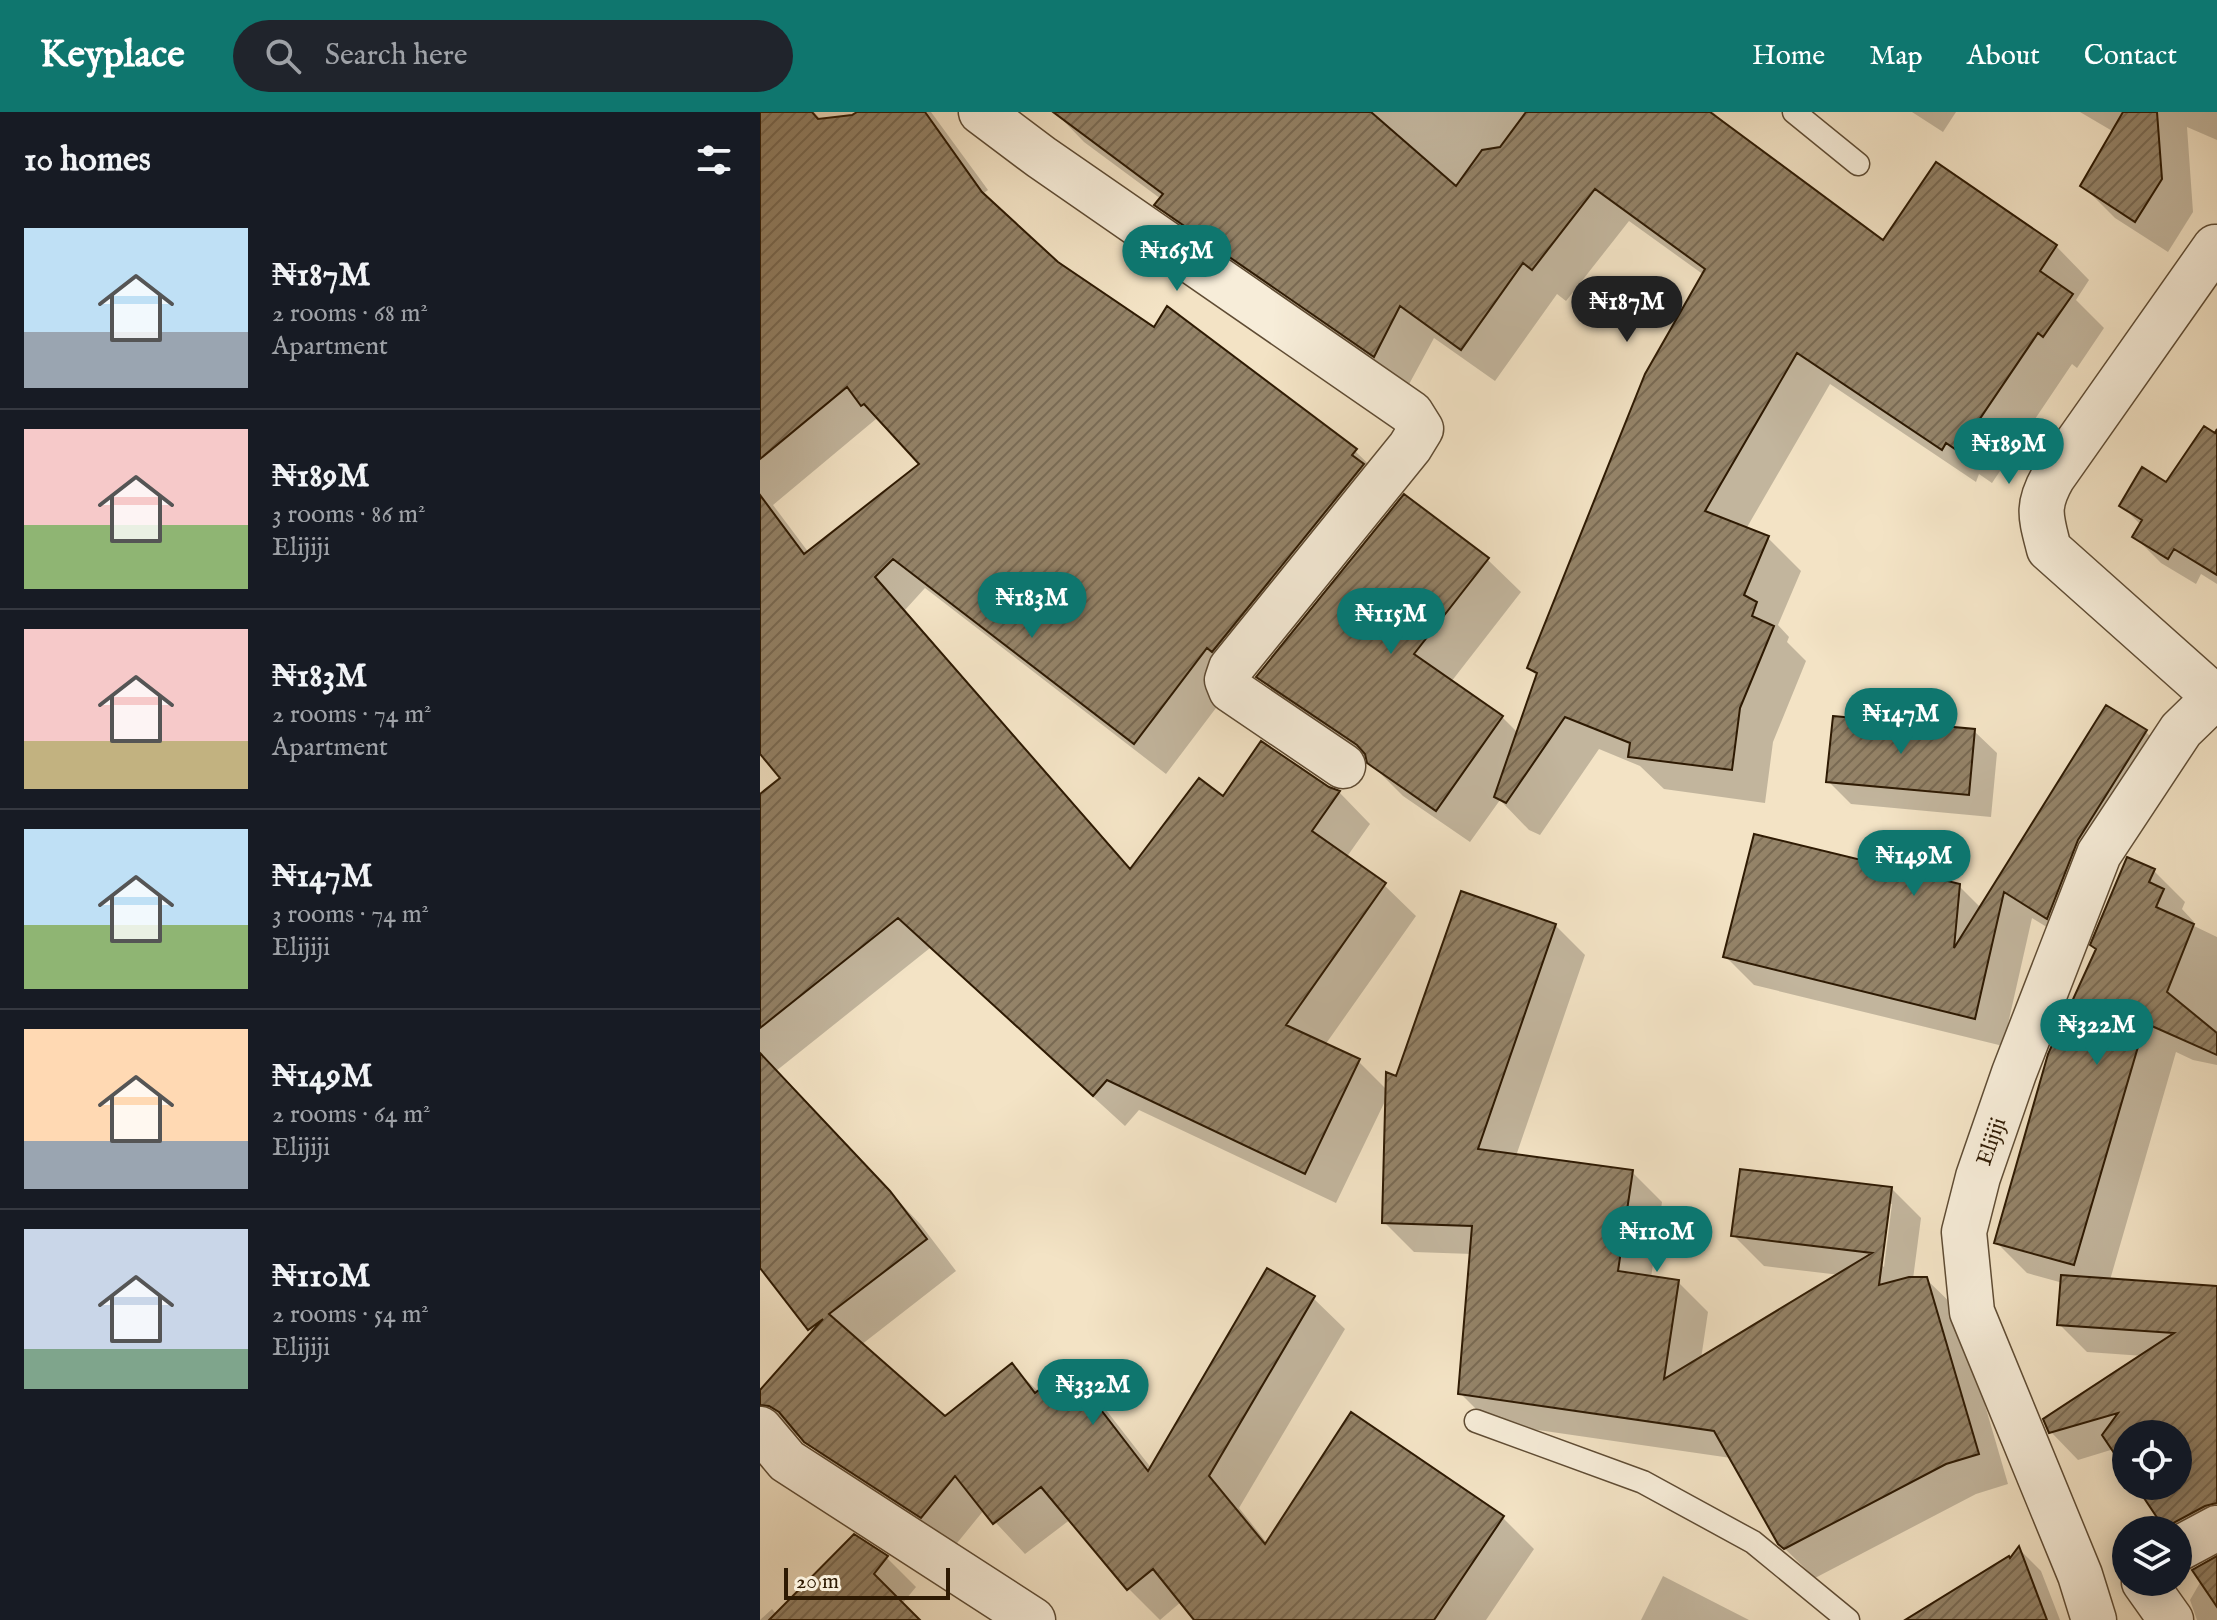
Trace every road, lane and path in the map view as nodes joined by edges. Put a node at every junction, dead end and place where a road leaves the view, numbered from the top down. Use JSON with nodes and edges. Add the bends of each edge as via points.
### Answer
{"nodes":[{"id":1,"x":981,"y":112,"type":"edge"},
{"id":2,"x":1794,"y":112,"type":"edge"},
{"id":3,"x":1858,"y":164,"type":"dead end"},
{"id":4,"x":2215,"y":247,"type":"dead end"},
{"id":5,"x":2215,"y":696,"type":"edge"},
{"id":6,"x":1343,"y":766,"type":"dead end"},
{"id":7,"x":1476,"y":1421,"type":"dead end"},
{"id":8,"x":760,"y":1429,"type":"edge"},
{"id":9,"x":2217,"y":1528,"type":"edge"},
{"id":10,"x":2192,"y":1541,"type":"edge"},
{"id":11,"x":2112,"y":1593,"type":"edge"},
{"id":12,"x":2154,"y":1596,"type":"edge"},
{"id":13,"x":2092,"y":1613,"type":"edge"},
{"id":14,"x":1033,"y":1620,"type":"edge"},
{"id":15,"x":1848,"y":1620,"type":"edge"},
{"id":16,"x":2171,"y":1620,"type":"edge"}],
"edges":[{"from":1,"to":6,"type":"street","via":[[1411,413],[1421,429],[1231,668],[1227,680],[1231,690]]},
{"from":2,"to":3,"type":"lane"},
{"from":4,"to":5,"type":"street","via":[[2053,477],[2042,497],[2041,517],[2049,549]]},
{"from":5,"to":13,"type":"street","name":"Elijiji","via":[[2181,730],[2099,854],[2014,1073],[1964,1232],[1972,1312]]},
{"from":7,"to":15,"type":"lane","via":[[1643,1482],[1753,1542]]},
{"from":8,"to":14,"type":"street","via":[[787,1461]]},
{"from":9,"to":10,"type":"street"},
{"from":11,"to":13,"type":"street"},
{"from":12,"to":16,"type":"street"}]}
